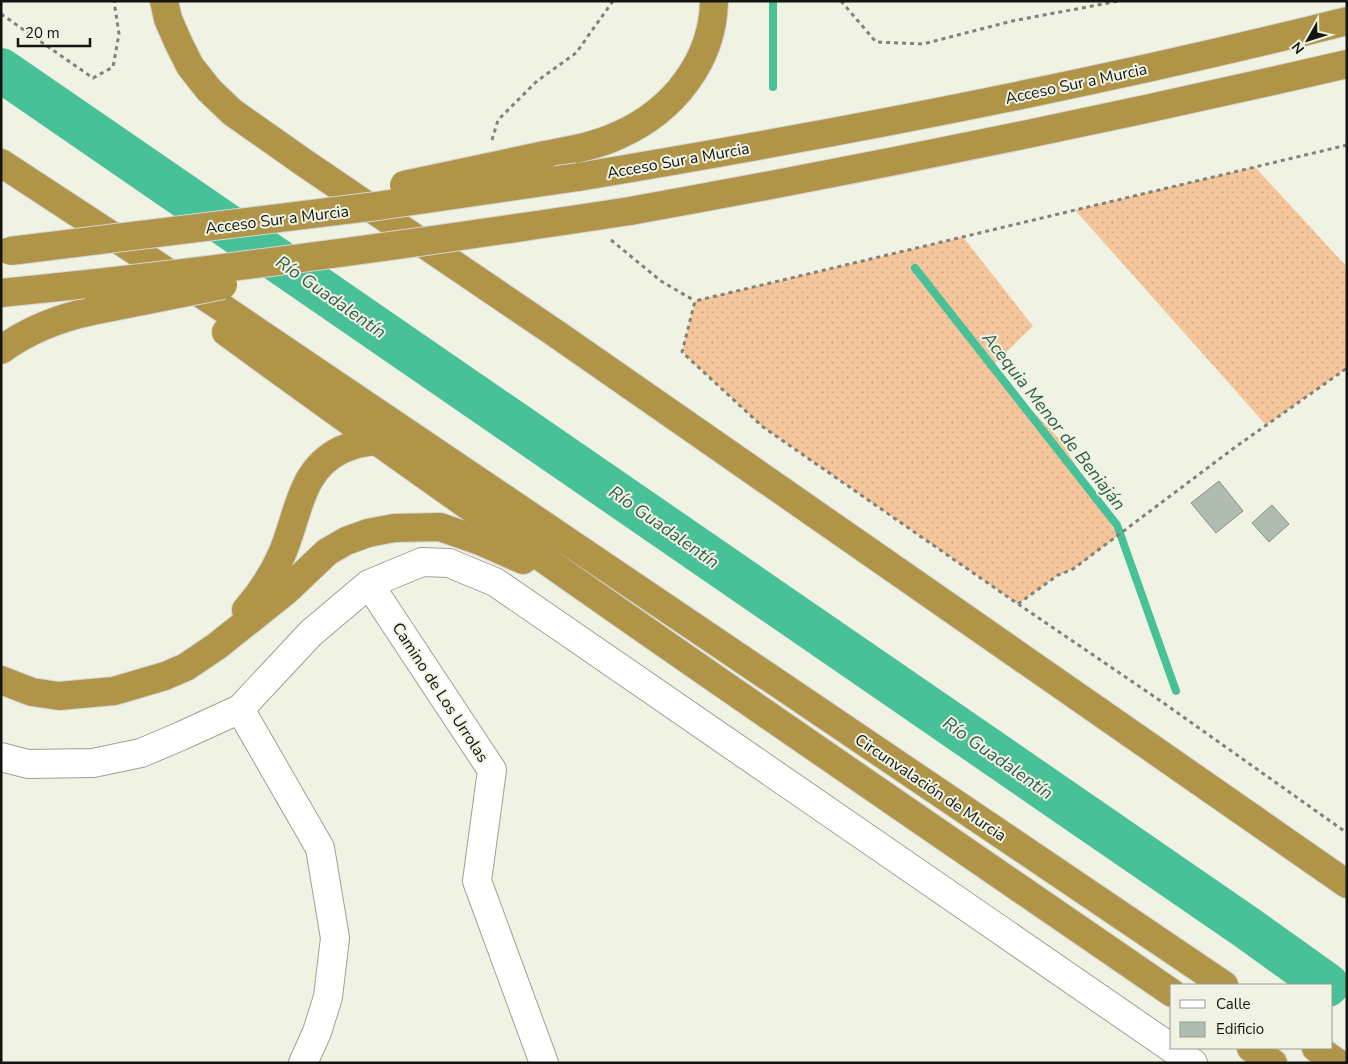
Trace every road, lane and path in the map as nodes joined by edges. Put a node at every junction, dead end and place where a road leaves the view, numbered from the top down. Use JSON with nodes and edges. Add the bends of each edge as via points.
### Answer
{"nodes":[{"id":1,"x":114,"y":1,"type":"edge"},
{"id":2,"x":164,"y":1,"type":"edge"},
{"id":3,"x":714,"y":1,"type":"edge"},
{"id":4,"x":841,"y":1,"type":"edge"},
{"id":5,"x":1119,"y":1,"type":"edge"},
{"id":6,"x":1,"y":14,"type":"edge"},
{"id":7,"x":1347,"y":22,"type":"edge"},
{"id":8,"x":1347,"y":64,"type":"edge"},
{"id":9,"x":1347,"y":145,"type":"edge"},
{"id":10,"x":1,"y":164,"type":"edge"},
{"id":11,"x":184,"y":231,"type":"junction"},
{"id":12,"x":376,"y":248,"type":"junction"},
{"id":13,"x":6,"y":252,"type":"edge"},
{"id":14,"x":1,"y":292,"type":"edge"},
{"id":15,"x":1,"y":350,"type":"edge"},
{"id":16,"x":1347,"y":368,"type":"edge"},
{"id":17,"x":374,"y":440,"type":"junction"},
{"id":18,"x":369,"y":584,"type":"junction"},
{"id":19,"x":639,"y":588,"type":"junction"},
{"id":20,"x":1018,"y":604,"type":"junction"},
{"id":21,"x":622,"y":615,"type":"junction"},
{"id":22,"x":217,"y":646,"type":"junction"},
{"id":23,"x":1,"y":680,"type":"edge"},
{"id":24,"x":240,"y":709,"type":"junction"},
{"id":25,"x":1,"y":757,"type":"edge"},
{"id":26,"x":1347,"y":833,"type":"edge"},
{"id":27,"x":1347,"y":884,"type":"edge"},
{"id":28,"x":1223,"y":984,"type":"edge"},
{"id":29,"x":1170,"y":992,"type":"edge"},
{"id":30,"x":1170,"y":1047,"type":"edge"},
{"id":31,"x":1173,"y":1049,"type":"edge"},
{"id":32,"x":1252,"y":1049,"type":"edge"},
{"id":33,"x":1317,"y":1049,"type":"edge"},
{"id":34,"x":303,"y":1063,"type":"edge"},
{"id":35,"x":544,"y":1063,"type":"edge"},
{"id":36,"x":1193,"y":1063,"type":"edge"},
{"id":37,"x":1273,"y":1063,"type":"edge"},
{"id":38,"x":1338,"y":1063,"type":"edge"}],
"edges":[{"from":1,"to":6,"type":"path","via":[[119,34],[113,67],[94,78]]},
{"from":2,"to":27,"type":"highway","via":[[190,66],[232,112],[556,333]]},
{"from":3,"to":11,"type":"highway","bridge":true,"via":[[714,16],[706,44],[694,71],[680,91],[641,124],[619,136],[546,155]]},
{"from":4,"to":5,"type":"path","via":[[876,42],[924,44],[1012,21]]},
{"from":7,"to":11,"type":"highway","name":"Acceso Sur a Murcia","bridge":true,"via":[[970,106],[706,155],[578,177]]},
{"from":8,"to":12,"type":"highway","bridge":true,"via":[[863,167],[630,211]]},
{"from":9,"to":20,"type":"path","via":[[696,301],[682,352],[763,427]]},
{"from":10,"to":17,"type":"highway"},
{"from":10,"to":19,"type":"highway"},
{"from":11,"to":13,"type":"highway","name":"Acceso Sur a Murcia","bridge":true},
{"from":12,"to":14,"type":"highway","bridge":true,"via":[[196,272]]},
{"from":12,"to":15,"type":"highway","bridge":true,"via":[[216,287],[70,316],[37,328]]},
{"from":16,"to":20,"type":"path","via":[[1073,569],[1058,575]]},
{"from":17,"to":19,"type":"highway","via":[[412,448]]},
{"from":17,"to":21,"type":"highway"},
{"from":17,"to":22,"type":"highway","via":[[353,444],[335,453],[313,473],[282,556],[255,600]]},
{"from":18,"to":24,"type":"street","via":[[311,633]]},
{"from":18,"to":30,"type":"street","via":[[422,562],[449,563],[495,582]]},
{"from":18,"to":35,"type":"street","name":"Camino de Los Urrolas","via":[[492,770],[477,881]]},
{"from":19,"to":28,"type":"highway","name":"Circunvalación de Murcia"},
{"from":20,"to":26,"type":"path"},
{"from":21,"to":22,"type":"highway","via":[[519,558],[480,541],[440,527],[394,528],[368,533],[327,552],[279,597]]},
{"from":21,"to":29,"type":"highway","name":"Circunvalación de Murcia"},
{"from":22,"to":23,"type":"highway","via":[[186,667],[114,691],[59,696],[32,692]]},
{"from":24,"to":25,"type":"street","via":[[141,753],[93,763],[28,764]]},
{"from":24,"to":34,"type":"street","via":[[320,848],[335,938],[328,997]]},
{"from":31,"to":36,"type":"street"},
{"from":32,"to":37,"type":"highway"},
{"from":33,"to":38,"type":"highway"}]}
